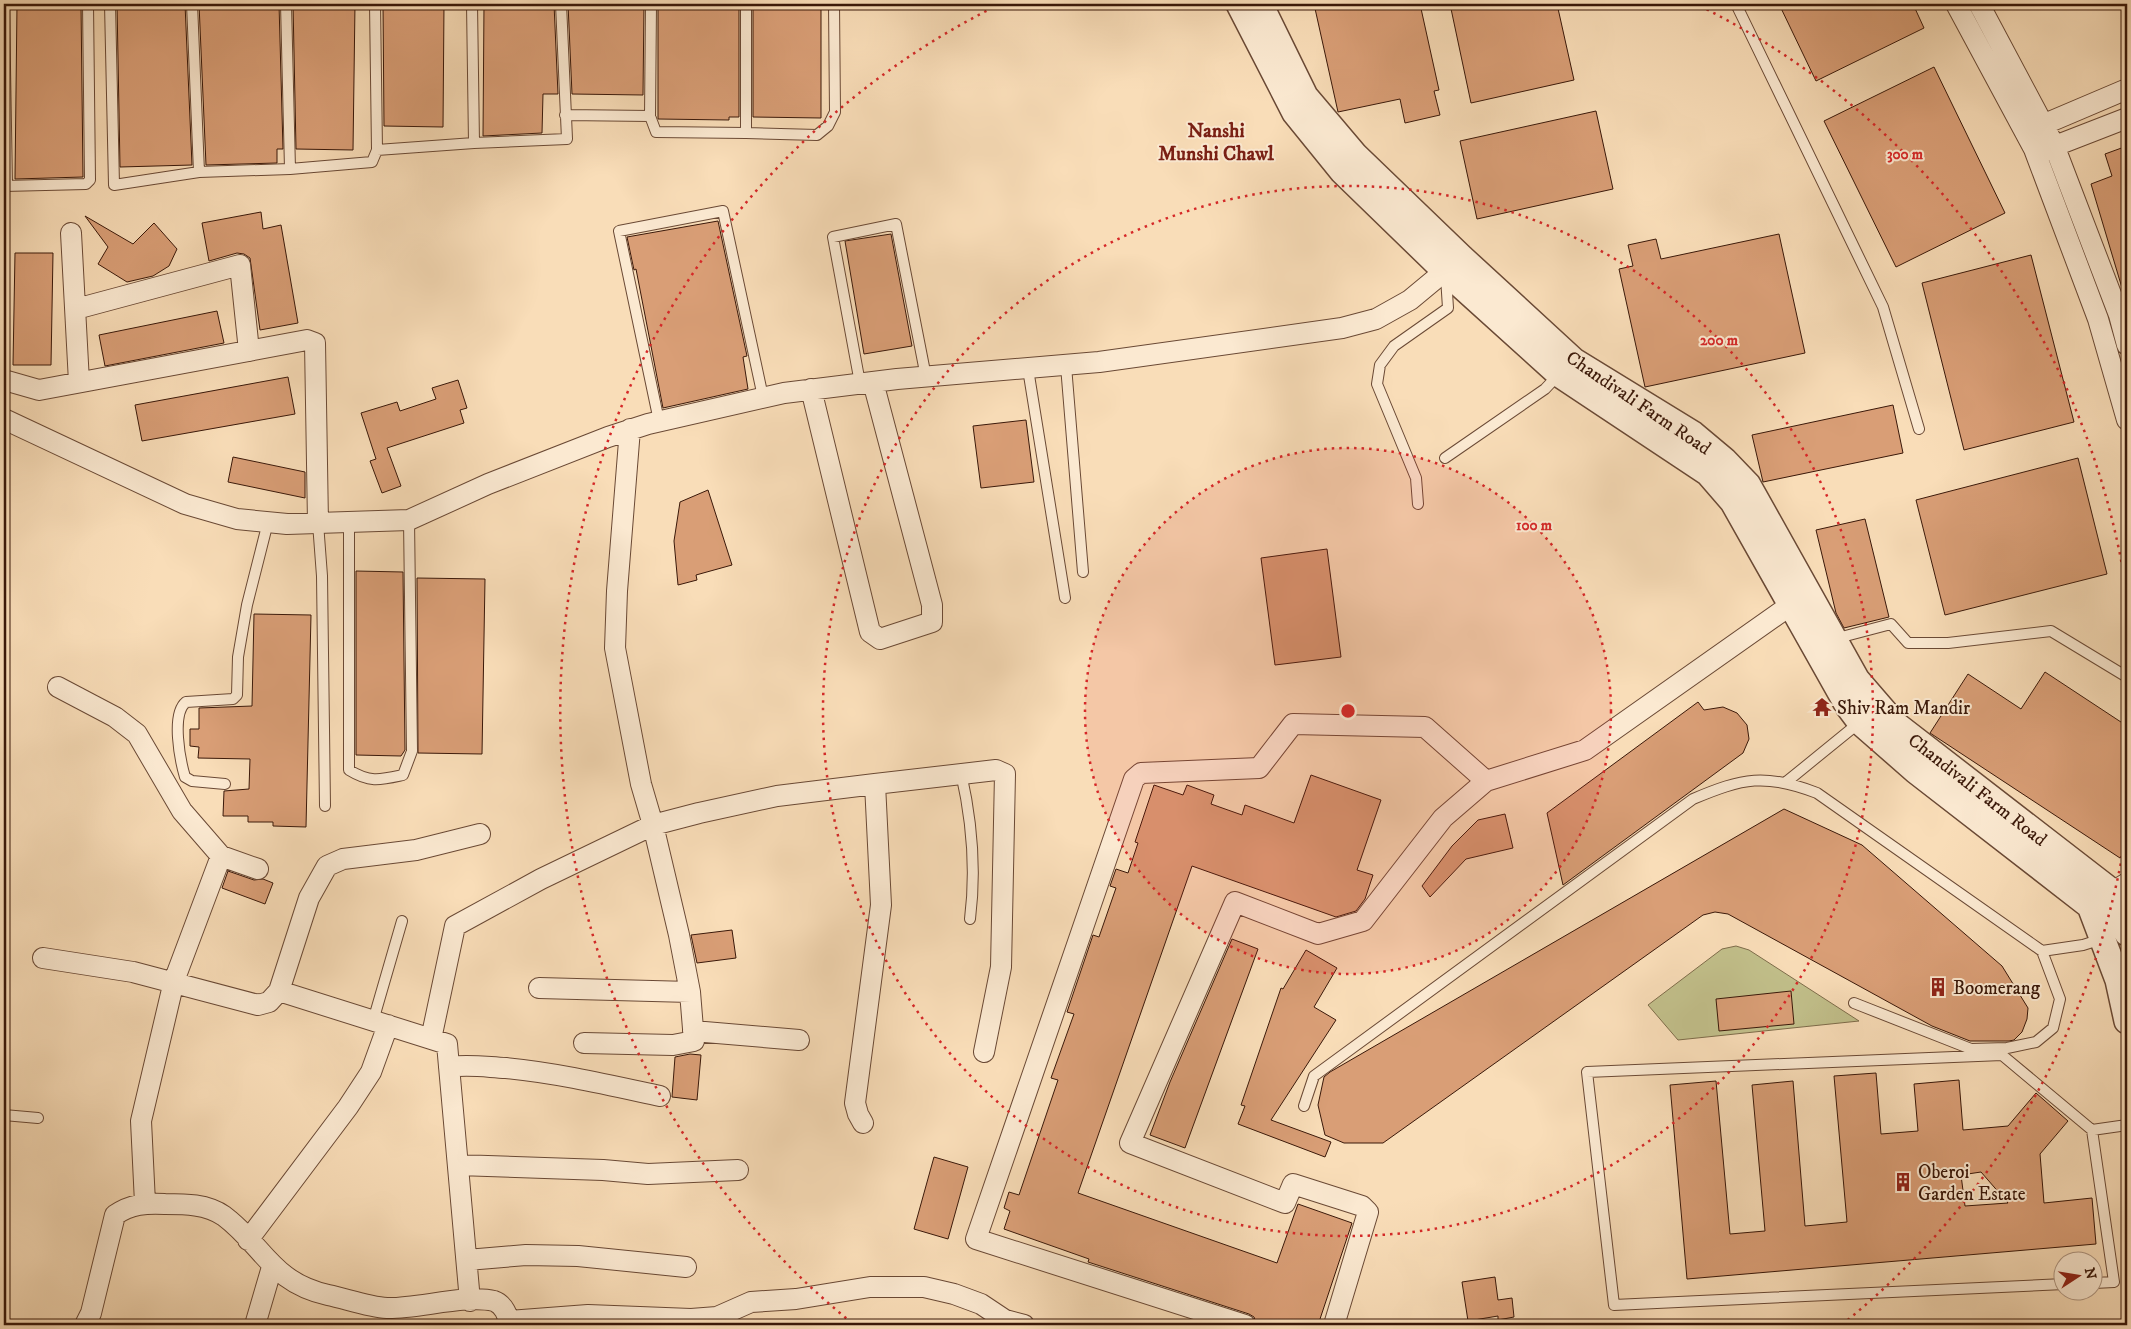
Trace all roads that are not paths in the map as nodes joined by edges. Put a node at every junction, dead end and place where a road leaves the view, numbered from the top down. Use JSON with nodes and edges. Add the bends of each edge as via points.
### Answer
{"nodes":[{"id":1,"x":88,"y":4,"type":"edge"},
{"id":2,"x":110,"y":4,"type":"edge"},
{"id":3,"x":192,"y":4,"type":"edge"},
{"id":4,"x":286,"y":4,"type":"edge"},
{"id":5,"x":375,"y":4,"type":"edge"},
{"id":6,"x":472,"y":4,"type":"edge"},
{"id":7,"x":561,"y":4,"type":"edge"},
{"id":8,"x":651,"y":4,"type":"edge"},
{"id":9,"x":746,"y":4,"type":"edge"},
{"id":10,"x":834,"y":4,"type":"edge"},
{"id":11,"x":1239,"y":4,"type":"edge"},
{"id":12,"x":1260,"y":4,"type":"edge"},
{"id":13,"x":1736,"y":4,"type":"edge"},
{"id":14,"x":4,"y":7,"type":"edge"},
{"id":15,"x":1975,"y":8,"type":"edge"},
{"id":16,"x":1281,"y":67,"type":"junction"},
{"id":17,"x":2127,"y":89,"type":"edge"},
{"id":18,"x":565,"y":115,"type":"junction"},
{"id":19,"x":650,"y":116,"type":"junction"},
{"id":20,"x":2127,"y":118,"type":"edge"},
{"id":21,"x":2043,"y":125,"type":"junction"},
{"id":22,"x":746,"y":133,"type":"junction"},
{"id":23,"x":2025,"y":133,"type":"junction"},
{"id":24,"x":474,"y":144,"type":"junction"},
{"id":25,"x":2054,"y":145,"type":"junction"},
{"id":26,"x":377,"y":150,"type":"junction"},
{"id":27,"x":2036,"y":155,"type":"junction"},
{"id":28,"x":290,"y":169,"type":"junction"},
{"id":29,"x":199,"y":172,"type":"junction"},
{"id":30,"x":5,"y":186,"type":"edge"},
{"id":31,"x":2086,"y":230,"type":"junction"},
{"id":32,"x":72,"y":233,"type":"dead end"},
{"id":33,"x":2068,"y":238,"type":"junction"},
{"id":34,"x":1454,"y":264,"type":"junction"},
{"id":35,"x":76,"y":309,"type":"junction"},
{"id":36,"x":2126,"y":334,"type":"edge"},
{"id":37,"x":2103,"y":336,"type":"junction"},
{"id":38,"x":249,"y":351,"type":"junction"},
{"id":39,"x":1066,"y":366,"type":"junction"},
{"id":40,"x":1567,"y":368,"type":"junction"},
{"id":41,"x":1028,"y":369,"type":"junction"},
{"id":42,"x":926,"y":377,"type":"junction"},
{"id":43,"x":4,"y":380,"type":"edge"},
{"id":44,"x":79,"y":382,"type":"junction"},
{"id":45,"x":867,"y":382,"type":"junction"},
{"id":46,"x":811,"y":389,"type":"junction"},
{"id":47,"x":763,"y":397,"type":"junction"},
{"id":48,"x":4,"y":419,"type":"edge"},
{"id":49,"x":2127,"y":420,"type":"edge"},
{"id":50,"x":659,"y":421,"type":"junction"},
{"id":51,"x":1919,"y":428,"type":"dead end"},
{"id":52,"x":630,"y":429,"type":"junction"},
{"id":53,"x":1445,"y":458,"type":"dead end"},
{"id":54,"x":1418,"y":504,"type":"dead end"},
{"id":55,"x":409,"y":520,"type":"junction"},
{"id":56,"x":268,"y":522,"type":"junction"},
{"id":57,"x":349,"y":522,"type":"junction"},
{"id":58,"x":318,"y":523,"type":"junction"},
{"id":59,"x":1082,"y":572,"type":"dead end"},
{"id":60,"x":1065,"y":598,"type":"dead end"},
{"id":61,"x":1799,"y":599,"type":"junction"},
{"id":62,"x":1833,"y":639,"type":"junction"},
{"id":63,"x":2127,"y":677,"type":"edge"},
{"id":64,"x":58,"y":687,"type":"dead end"},
{"id":65,"x":1869,"y":713,"type":"junction"},
{"id":66,"x":961,"y":773,"type":"junction"},
{"id":67,"x":1486,"y":781,"type":"junction"},
{"id":68,"x":1785,"y":783,"type":"junction"},
{"id":69,"x":225,"y":784,"type":"dead end"},
{"id":70,"x":875,"y":784,"type":"junction"},
{"id":71,"x":325,"y":806,"type":"dead end"},
{"id":72,"x":653,"y":825,"type":"junction"},
{"id":73,"x":480,"y":834,"type":"dead end"},
{"id":74,"x":221,"y":856,"type":"junction"},
{"id":75,"x":258,"y":870,"type":"dead end"},
{"id":76,"x":2119,"y":887,"type":"edge"},
{"id":77,"x":2090,"y":906,"type":"junction"},
{"id":78,"x":970,"y":920,"type":"dead end"},
{"id":79,"x":402,"y":921,"type":"dead end"},
{"id":80,"x":2127,"y":933,"type":"edge"},
{"id":81,"x":2102,"y":939,"type":"junction"},
{"id":82,"x":2042,"y":951,"type":"junction"},
{"id":83,"x":43,"y":958,"type":"dead end"},
{"id":84,"x":174,"y":981,"type":"junction"},
{"id":85,"x":539,"y":988,"type":"dead end"},
{"id":86,"x":279,"y":991,"type":"junction"},
{"id":87,"x":690,"y":992,"type":"junction"},
{"id":88,"x":1854,"y":1003,"type":"dead end"},
{"id":89,"x":2127,"y":1021,"type":"edge"},
{"id":90,"x":381,"y":1023,"type":"junction"},
{"id":91,"x":693,"y":1031,"type":"junction"},
{"id":92,"x":431,"y":1039,"type":"junction"},
{"id":93,"x":799,"y":1040,"type":"dead end"},
{"id":94,"x":584,"y":1043,"type":"dead end"},
{"id":95,"x":984,"y":1052,"type":"dead end"},
{"id":96,"x":448,"y":1067,"type":"junction"},
{"id":97,"x":660,"y":1096,"type":"dead end"},
{"id":98,"x":1304,"y":1106,"type":"dead end"},
{"id":99,"x":4,"y":1115,"type":"edge"},
{"id":100,"x":38,"y":1118,"type":"dead end"},
{"id":101,"x":863,"y":1123,"type":"dead end"},
{"id":102,"x":2127,"y":1125,"type":"edge"},
{"id":103,"x":2092,"y":1130,"type":"junction"},
{"id":104,"x":458,"y":1165,"type":"junction"},
{"id":105,"x":738,"y":1170,"type":"dead end"},
{"id":106,"x":145,"y":1203,"type":"junction"},
{"id":107,"x":248,"y":1240,"type":"junction"},
{"id":108,"x":467,"y":1260,"type":"junction"},
{"id":109,"x":272,"y":1267,"type":"junction"},
{"id":110,"x":686,"y":1267,"type":"dead end"},
{"id":111,"x":2104,"y":1282,"type":"edge"},
{"id":112,"x":2054,"y":1284,"type":"edge"},
{"id":113,"x":470,"y":1301,"type":"junction"},
{"id":114,"x":386,"y":1317,"type":"edge"},
{"id":115,"x":509,"y":1323,"type":"edge"},
{"id":116,"x":85,"y":1325,"type":"edge"},
{"id":117,"x":255,"y":1325,"type":"edge"},
{"id":118,"x":1024,"y":1325,"type":"edge"},
{"id":119,"x":1245,"y":1325,"type":"edge"},
{"id":120,"x":1334,"y":1325,"type":"edge"}],
"edges":[{"from":1,"to":30,"type":"lane","via":[[90,180],[86,184]]},
{"from":2,"to":29,"type":"lane","via":[[114,185]]},
{"from":3,"to":29,"type":"lane"},
{"from":4,"to":28,"type":"lane"},
{"from":5,"to":26,"type":"lane"},
{"from":6,"to":24,"type":"lane"},
{"from":7,"to":18,"type":"lane"},
{"from":8,"to":19,"type":"lane"},
{"from":9,"to":22,"type":"lane"},
{"from":10,"to":22,"type":"lane","via":[[834,112],[828,126],[817,135]]},
{"from":11,"to":16,"type":"street"},
{"from":12,"to":16,"type":"street"},
{"from":13,"to":51,"type":"lane","via":[[1883,307]]},
{"from":14,"to":30,"type":"lane"},
{"from":15,"to":21,"type":"street"},
{"from":15,"to":23,"type":"street"},
{"from":16,"to":34,"type":"street","via":[[1295,113],[1342,171]]},
{"from":17,"to":21,"type":"street"},
{"from":18,"to":19,"type":"lane"},
{"from":18,"to":24,"type":"lane","via":[[567,139]]},
{"from":19,"to":22,"type":"lane","via":[[656,132]]},
{"from":20,"to":25,"type":"street"},
{"from":21,"to":23,"type":"street"},
{"from":21,"to":25,"type":"street"},
{"from":23,"to":27,"type":"street"},
{"from":24,"to":26,"type":"lane"},
{"from":25,"to":27,"type":"street"},
{"from":25,"to":31,"type":"street"},
{"from":26,"to":28,"type":"lane","via":[[372,162]]},
{"from":27,"to":33,"type":"street"},
{"from":28,"to":29,"type":"lane"},
{"from":31,"to":33,"type":"street"},
{"from":31,"to":36,"type":"street"},
{"from":32,"to":35,"type":"street"},
{"from":33,"to":37,"type":"street"},
{"from":34,"to":39,"type":"street","via":[[1410,300],[1376,319],[1342,328]]},
{"from":34,"to":40,"type":"street"},
{"from":34,"to":54,"type":"lane","via":[[1448,308],[1394,346],[1380,365],[1377,384],[1416,478]]},
{"from":35,"to":38,"type":"street","via":[[240,265]]},
{"from":35,"to":44,"type":"street"},
{"from":36,"to":37,"type":"street"},
{"from":37,"to":49,"type":"street"},
{"from":38,"to":44,"type":"street"},
{"from":38,"to":58,"type":"street","via":[[307,340],[315,343]]},
{"from":39,"to":41,"type":"street"},
{"from":39,"to":59,"type":"lane"},
{"from":40,"to":53,"type":"lane","via":[[1545,389]]},
{"from":40,"to":61,"type":"street","via":[[1744,500]]},
{"from":41,"to":42,"type":"street"},
{"from":41,"to":60,"type":"lane"},
{"from":42,"to":45,"type":"street"},
{"from":42,"to":45,"type":"lane","via":[[896,224],[833,237]]},
{"from":43,"to":44,"type":"street","via":[[39,390]]},
{"from":45,"to":46,"type":"street"},
{"from":45,"to":46,"type":"street","via":[[932,604],[932,622],[880,639],[870,632]]},
{"from":46,"to":47,"type":"street"},
{"from":47,"to":50,"type":"street"},
{"from":47,"to":50,"type":"lane","via":[[723,211],[620,231]]},
{"from":48,"to":56,"type":"street","via":[[185,504],[237,519]]},
{"from":50,"to":52,"type":"street"},
{"from":52,"to":55,"type":"street","via":[[488,484]]},
{"from":52,"to":72,"type":"street","via":[[615,648],[641,784]]},
{"from":55,"to":57,"type":"street"},
{"from":55,"to":57,"type":"lane","via":[[412,751],[403,775],[376,780],[360,777],[349,770]]},
{"from":56,"to":58,"type":"street"},
{"from":56,"to":69,"type":"lane","via":[[247,605],[238,657],[237,695],[233,699],[186,702],[180,707],[180,755],[185,777],[192,782]]},
{"from":57,"to":58,"type":"street"},
{"from":58,"to":71,"type":"lane"},
{"from":61,"to":62,"type":"street","name":"Chandivali Farm Road"},
{"from":61,"to":65,"type":"street","via":[[1848,706]]},
{"from":61,"to":67,"type":"street","via":[[1585,750]]},
{"from":62,"to":63,"type":"lane","via":[[1891,624],[1908,643],[2051,631]]},
{"from":62,"to":65,"type":"street","name":"Chandivali Farm Road","via":[[1857,680]]},
{"from":64,"to":74,"type":"street","via":[[115,717],[138,734],[182,811]]},
{"from":65,"to":68,"type":"lane"},
{"from":65,"to":76,"type":"street","name":"Chandivali Farm Road","via":[[1895,724]]},
{"from":65,"to":77,"type":"street","via":[[1916,770]]},
{"from":66,"to":70,"type":"street"},
{"from":66,"to":78,"type":"lane","via":[[970,829],[974,892]]},
{"from":66,"to":95,"type":"street","via":[[996,770],[1005,774],[1001,967]]},
{"from":67,"to":119,"type":"street","via":[[1425,727],[1293,724],[1259,768],[1141,773],[1134,779],[976,1239]]},
{"from":67,"to":120,"type":"street","via":[[1443,818],[1363,921],[1318,934],[1235,902],[1130,1144],[1285,1203],[1294,1184],[1362,1206],[1368,1212]]},
{"from":68,"to":82,"type":"lane","via":[[1818,793]]},
{"from":68,"to":98,"type":"lane","via":[[1766,779],[1731,783],[1692,799],[1314,1076]]},
{"from":70,"to":72,"type":"street","via":[[777,796]]},
{"from":70,"to":101,"type":"street","via":[[880,905],[855,1103]]},
{"from":72,"to":87,"type":"street"},
{"from":72,"to":92,"type":"street","via":[[541,879],[455,926]]},
{"from":73,"to":86,"type":"street","via":[[416,850],[343,859],[327,866],[309,898]]},
{"from":74,"to":75,"type":"street"},
{"from":74,"to":84,"type":"street"},
{"from":76,"to":77,"type":"street"},
{"from":76,"to":80,"type":"street"},
{"from":77,"to":81,"type":"street"},
{"from":79,"to":90,"type":"lane"},
{"from":81,"to":82,"type":"lane"},
{"from":81,"to":89,"type":"street","via":[[2118,980]]},
{"from":82,"to":88,"type":"lane","via":[[2060,999],[2053,1028],[2036,1042],[2007,1048],[1971,1049]]},
{"from":83,"to":84,"type":"street"},
{"from":84,"to":86,"type":"street","via":[[258,1005],[269,1002]]},
{"from":84,"to":106,"type":"street","via":[[141,1120]]},
{"from":85,"to":87,"type":"street"},
{"from":86,"to":90,"type":"street"},
{"from":87,"to":91,"type":"street"},
{"from":90,"to":92,"type":"street"},
{"from":90,"to":107,"type":"street","via":[[371,1072]]},
{"from":91,"to":93,"type":"street"},
{"from":91,"to":94,"type":"street","via":[[694,1041],[673,1044]]},
{"from":92,"to":96,"type":"street","via":[[446,1044]]},
{"from":96,"to":97,"type":"street","via":[[464,1065],[572,1077]]},
{"from":96,"to":104,"type":"street"},
{"from":99,"to":100,"type":"lane"},
{"from":102,"to":103,"type":"lane"},
{"from":103,"to":111,"type":"lane","via":[[2114,1282]]},
{"from":103,"to":112,"type":"lane","via":[[2002,1055],[1587,1072],[1614,1305]]},
{"from":104,"to":105,"type":"street","via":[[648,1174]]},
{"from":104,"to":108,"type":"street"},
{"from":106,"to":107,"type":"street","via":[[194,1204],[223,1215]]},
{"from":106,"to":116,"type":"street","via":[[126,1207],[115,1215]]},
{"from":107,"to":109,"type":"street"},
{"from":108,"to":110,"type":"street","via":[[526,1255],[578,1256]]},
{"from":108,"to":113,"type":"street"},
{"from":109,"to":114,"type":"street","via":[[291,1281]]},
{"from":109,"to":117,"type":"street"},
{"from":113,"to":114,"type":"street"},
{"from":113,"to":115,"type":"street","via":[[494,1302],[504,1308]]},
{"from":115,"to":118,"type":"street","via":[[588,1315],[691,1319],[717,1316],[751,1302],[870,1288],[924,1287],[954,1294],[980,1304],[1005,1320]]}]}
